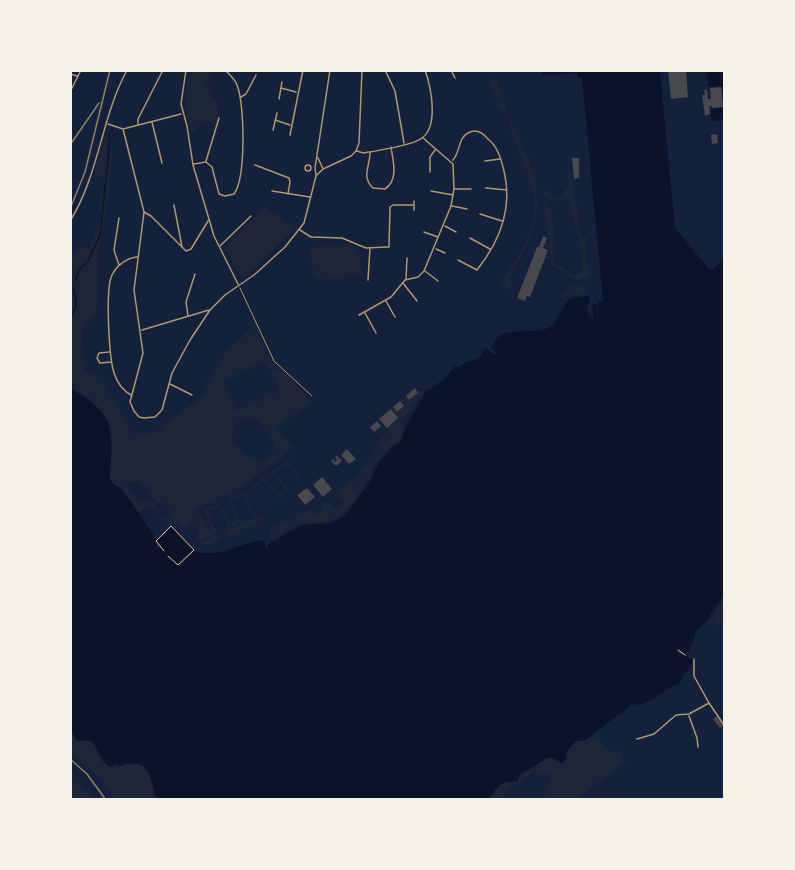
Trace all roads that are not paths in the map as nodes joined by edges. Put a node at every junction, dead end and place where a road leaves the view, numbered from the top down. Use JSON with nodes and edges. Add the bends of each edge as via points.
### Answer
{"nodes":[{"id":1,"x":81,"y":70,"type":"edge"},
{"id":2,"x":127,"y":70,"type":"edge"},
{"id":3,"x":163,"y":70,"type":"edge"},
{"id":4,"x":186,"y":70,"type":"edge"},
{"id":5,"x":225,"y":70,"type":"edge"},
{"id":6,"x":303,"y":70,"type":"edge"},
{"id":7,"x":330,"y":70,"type":"edge"},
{"id":8,"x":362,"y":70,"type":"edge"},
{"id":9,"x":385,"y":70,"type":"edge"},
{"id":10,"x":425,"y":70,"type":"edge"},
{"id":11,"x":452,"y":70,"type":"edge"},
{"id":12,"x":70,"y":74,"type":"edge"},
{"id":13,"x":256,"y":75,"type":"dead end"},
{"id":14,"x":78,"y":76,"type":"junction"},
{"id":15,"x":454,"y":78,"type":"dead end"},
{"id":16,"x":282,"y":81,"type":"dead end"},
{"id":17,"x":281,"y":88,"type":"junction"},
{"id":18,"x":70,"y":92,"type":"edge"},
{"id":19,"x":297,"y":93,"type":"junction"},
{"id":20,"x":240,"y":98,"type":"junction"},
{"id":21,"x":279,"y":99,"type":"dead end"},
{"id":22,"x":182,"y":113,"type":"junction"},
{"id":23,"x":277,"y":113,"type":"dead end"},
{"id":24,"x":219,"y":118,"type":"dead end"},
{"id":25,"x":275,"y":120,"type":"junction"},
{"id":26,"x":151,"y":122,"type":"junction"},
{"id":27,"x":107,"y":124,"type":"junction"},
{"id":28,"x":138,"y":124,"type":"junction"},
{"id":29,"x":291,"y":125,"type":"junction"},
{"id":30,"x":123,"y":129,"type":"junction"},
{"id":31,"x":273,"y":130,"type":"dead end"},
{"id":32,"x":290,"y":135,"type":"dead end"},
{"id":33,"x":423,"y":138,"type":"junction"},
{"id":34,"x":404,"y":144,"type":"junction"},
{"id":35,"x":391,"y":147,"type":"junction"},
{"id":36,"x":436,"y":150,"type":"junction"},
{"id":37,"x":356,"y":151,"type":"junction"},
{"id":38,"x":370,"y":152,"type":"junction"},
{"id":39,"x":317,"y":157,"type":"junction"},
{"id":40,"x":501,"y":158,"type":"junction"},
{"id":41,"x":452,"y":161,"type":"junction"},
{"id":42,"x":484,"y":161,"type":"dead end"},
{"id":43,"x":206,"y":162,"type":"junction"},
{"id":44,"x":316,"y":162,"type":"junction"},
{"id":45,"x":162,"y":163,"type":"dead end"},
{"id":46,"x":193,"y":165,"type":"junction"},
{"id":47,"x":255,"y":165,"type":"dead end"},
{"id":48,"x":311,"y":167,"type":"dead end"},
{"id":49,"x":323,"y":169,"type":"junction"},
{"id":50,"x":430,"y":172,"type":"dead end"},
{"id":51,"x":316,"y":176,"type":"junction"},
{"id":52,"x":486,"y":188,"type":"dead end"},
{"id":53,"x":454,"y":189,"type":"junction"},
{"id":54,"x":471,"y":189,"type":"dead end"},
{"id":55,"x":508,"y":190,"type":"junction"},
{"id":56,"x":272,"y":191,"type":"dead end"},
{"id":57,"x":431,"y":191,"type":"dead end"},
{"id":58,"x":288,"y":194,"type":"junction"},
{"id":59,"x":454,"y":195,"type":"junction"},
{"id":60,"x":311,"y":197,"type":"junction"},
{"id":61,"x":414,"y":201,"type":"dead end"},
{"id":62,"x":174,"y":205,"type":"dead end"},
{"id":63,"x":414,"y":205,"type":"junction"},
{"id":64,"x":451,"y":206,"type":"junction"},
{"id":65,"x":467,"y":209,"type":"dead end"},
{"id":66,"x":414,"y":210,"type":"dead end"},
{"id":67,"x":144,"y":212,"type":"junction"},
{"id":68,"x":480,"y":214,"type":"dead end"},
{"id":69,"x":251,"y":216,"type":"dead end"},
{"id":70,"x":119,"y":218,"type":"dead end"},
{"id":71,"x":209,"y":220,"type":"junction"},
{"id":72,"x":70,"y":221,"type":"edge"},
{"id":73,"x":503,"y":221,"type":"junction"},
{"id":74,"x":444,"y":225,"type":"junction"},
{"id":75,"x":300,"y":230,"type":"junction"},
{"id":76,"x":424,"y":232,"type":"dead end"},
{"id":77,"x":456,"y":232,"type":"dead end"},
{"id":78,"x":439,"y":237,"type":"junction"},
{"id":79,"x":470,"y":238,"type":"dead end"},
{"id":80,"x":182,"y":247,"type":"junction"},
{"id":81,"x":219,"y":247,"type":"junction"},
{"id":82,"x":370,"y":248,"type":"junction"},
{"id":83,"x":435,"y":248,"type":"junction"},
{"id":84,"x":491,"y":250,"type":"junction"},
{"id":85,"x":445,"y":253,"type":"dead end"},
{"id":86,"x":138,"y":257,"type":"junction"},
{"id":87,"x":407,"y":258,"type":"dead end"},
{"id":88,"x":458,"y":260,"type":"dead end"},
{"id":89,"x":119,"y":266,"type":"junction"},
{"id":90,"x":424,"y":271,"type":"junction"},
{"id":91,"x":368,"y":273,"type":"junction"},
{"id":92,"x":195,"y":274,"type":"dead end"},
{"id":93,"x":372,"y":274,"type":"dead end"},
{"id":94,"x":368,"y":280,"type":"dead end"},
{"id":95,"x":405,"y":280,"type":"junction"},
{"id":96,"x":438,"y":281,"type":"dead end"},
{"id":97,"x":402,"y":284,"type":"junction"},
{"id":98,"x":239,"y":285,"type":"junction"},
{"id":99,"x":386,"y":300,"type":"junction"},
{"id":100,"x":417,"y":301,"type":"dead end"},
{"id":101,"x":210,"y":310,"type":"junction"},
{"id":102,"x":364,"y":312,"type":"junction"},
{"id":103,"x":359,"y":315,"type":"dead end"},
{"id":104,"x":188,"y":317,"type":"junction"},
{"id":105,"x":395,"y":317,"type":"dead end"},
{"id":106,"x":140,"y":330,"type":"junction"},
{"id":107,"x":376,"y":333,"type":"dead end"},
{"id":108,"x":111,"y":352,"type":"junction"},
{"id":109,"x":112,"y":362,"type":"junction"},
{"id":110,"x":169,"y":384,"type":"junction"},
{"id":111,"x":132,"y":395,"type":"junction"},
{"id":112,"x":192,"y":395,"type":"dead end"},
{"id":113,"x":312,"y":396,"type":"dead end"},
{"id":114,"x":694,"y":659,"type":"dead end"},
{"id":115,"x":709,"y":704,"type":"junction"},
{"id":116,"x":689,"y":714,"type":"junction"},
{"id":117,"x":724,"y":724,"type":"edge"},
{"id":118,"x":637,"y":739,"type":"dead end"},
{"id":119,"x":698,"y":747,"type":"dead end"}],
"edges":[{"from":1,"to":14,"type":"street"},
{"from":2,"to":27,"type":"street"},
{"from":3,"to":28,"type":"street"},
{"from":4,"to":22,"type":"street"},
{"from":5,"to":20,"type":"street","via":[[236,82]]},
{"from":6,"to":19,"type":"street"},
{"from":7,"to":39,"type":"street"},
{"from":8,"to":37,"type":"street"},
{"from":9,"to":34,"type":"street","via":[[395,91]]},
{"from":10,"to":33,"type":"street","via":[[432,105],[429,129]]},
{"from":11,"to":15,"type":"street"},
{"from":12,"to":14,"type":"street"},
{"from":13,"to":20,"type":"street"},
{"from":14,"to":18,"type":"street"},
{"from":16,"to":17,"type":"street"},
{"from":17,"to":19,"type":"street"},
{"from":17,"to":21,"type":"street"},
{"from":19,"to":29,"type":"street"},
{"from":20,"to":43,"type":"street","via":[[243,148],[234,194],[219,194],[212,167]]},
{"from":22,"to":26,"type":"street"},
{"from":22,"to":46,"type":"street","via":[[188,126]]},
{"from":23,"to":25,"type":"street"},
{"from":24,"to":43,"type":"street"},
{"from":25,"to":29,"type":"street"},
{"from":25,"to":31,"type":"street"},
{"from":26,"to":28,"type":"street"},
{"from":26,"to":45,"type":"street"},
{"from":27,"to":30,"type":"street"},
{"from":27,"to":72,"type":"street","via":[[90,179]]},
{"from":28,"to":30,"type":"street"},
{"from":29,"to":32,"type":"street"},
{"from":30,"to":67,"type":"street"},
{"from":33,"to":34,"type":"street"},
{"from":33,"to":36,"type":"street"},
{"from":34,"to":35,"type":"street"},
{"from":35,"to":38,"type":"street"},
{"from":35,"to":38,"type":"street","via":[[394,177],[385,189],[373,188],[367,182]]},
{"from":36,"to":41,"type":"street"},
{"from":36,"to":50,"type":"street","via":[[430,157]]},
{"from":37,"to":38,"type":"street"},
{"from":37,"to":49,"type":"street"},
{"from":39,"to":44,"type":"street"},
{"from":39,"to":49,"type":"street"},
{"from":40,"to":41,"type":"street","via":[[481,132],[468,132]]},
{"from":40,"to":42,"type":"street"},
{"from":40,"to":55,"type":"street"},
{"from":41,"to":53,"type":"street"},
{"from":43,"to":46,"type":"street"},
{"from":44,"to":48,"type":"street"},
{"from":44,"to":51,"type":"street"},
{"from":46,"to":71,"type":"street"},
{"from":47,"to":58,"type":"street","via":[[289,178]]},
{"from":49,"to":51,"type":"street"},
{"from":51,"to":60,"type":"street"},
{"from":52,"to":55,"type":"street"},
{"from":53,"to":54,"type":"street"},
{"from":53,"to":59,"type":"street"},
{"from":55,"to":73,"type":"street"},
{"from":56,"to":58,"type":"street"},
{"from":57,"to":59,"type":"street"},
{"from":58,"to":60,"type":"street"},
{"from":59,"to":64,"type":"street"},
{"from":60,"to":75,"type":"street"},
{"from":61,"to":63,"type":"street"},
{"from":62,"to":80,"type":"street"},
{"from":63,"to":66,"type":"street"},
{"from":63,"to":82,"type":"street","via":[[391,206],[389,247]]},
{"from":64,"to":65,"type":"street"},
{"from":64,"to":74,"type":"street"},
{"from":67,"to":80,"type":"street"},
{"from":67,"to":86,"type":"street"},
{"from":68,"to":73,"type":"street"},
{"from":69,"to":81,"type":"street"},
{"from":70,"to":89,"type":"street","via":[[114,250]]},
{"from":71,"to":80,"type":"street","via":[[189,251]]},
{"from":71,"to":81,"type":"street"},
{"from":73,"to":84,"type":"street"},
{"from":74,"to":77,"type":"street"},
{"from":74,"to":78,"type":"street"},
{"from":75,"to":82,"type":"street","via":[[311,237],[342,238]]},
{"from":75,"to":98,"type":"street","via":[[267,264]]},
{"from":76,"to":78,"type":"street"},
{"from":78,"to":83,"type":"street"},
{"from":79,"to":84,"type":"street"},
{"from":81,"to":98,"type":"street"},
{"from":82,"to":91,"type":"street"},
{"from":83,"to":85,"type":"street"},
{"from":83,"to":90,"type":"street"},
{"from":84,"to":88,"type":"street","via":[[477,270]]},
{"from":86,"to":89,"type":"street"},
{"from":86,"to":106,"type":"street","via":[[134,300]]},
{"from":87,"to":95,"type":"street"},
{"from":89,"to":108,"type":"street","via":[[108,288]]},
{"from":90,"to":95,"type":"street"},
{"from":90,"to":96,"type":"street"},
{"from":91,"to":93,"type":"street"},
{"from":91,"to":94,"type":"street"},
{"from":92,"to":104,"type":"street","via":[[186,303]]},
{"from":95,"to":97,"type":"street"},
{"from":97,"to":99,"type":"street"},
{"from":97,"to":100,"type":"street"},
{"from":98,"to":101,"type":"street"},
{"from":98,"to":113,"type":"lane","via":[[274,361]]},
{"from":99,"to":102,"type":"street"},
{"from":99,"to":105,"type":"street"},
{"from":101,"to":104,"type":"street"},
{"from":101,"to":110,"type":"street","via":[[178,361]]},
{"from":102,"to":103,"type":"street"},
{"from":102,"to":107,"type":"street"},
{"from":104,"to":106,"type":"street"},
{"from":106,"to":111,"type":"street","via":[[142,361]]},
{"from":108,"to":109,"type":"street"},
{"from":108,"to":109,"type":"street","via":[[99,353],[97,358],[100,363]]},
{"from":109,"to":111,"type":"street","via":[[121,388]]},
{"from":110,"to":111,"type":"street","via":[[164,406],[155,417],[139,417],[131,406]]},
{"from":110,"to":112,"type":"street"},
{"from":114,"to":115,"type":"street","via":[[694,676]]},
{"from":115,"to":116,"type":"street"},
{"from":115,"to":117,"type":"street"},
{"from":116,"to":118,"type":"street","via":[[676,716],[654,734]]},
{"from":116,"to":119,"type":"street"}]}
